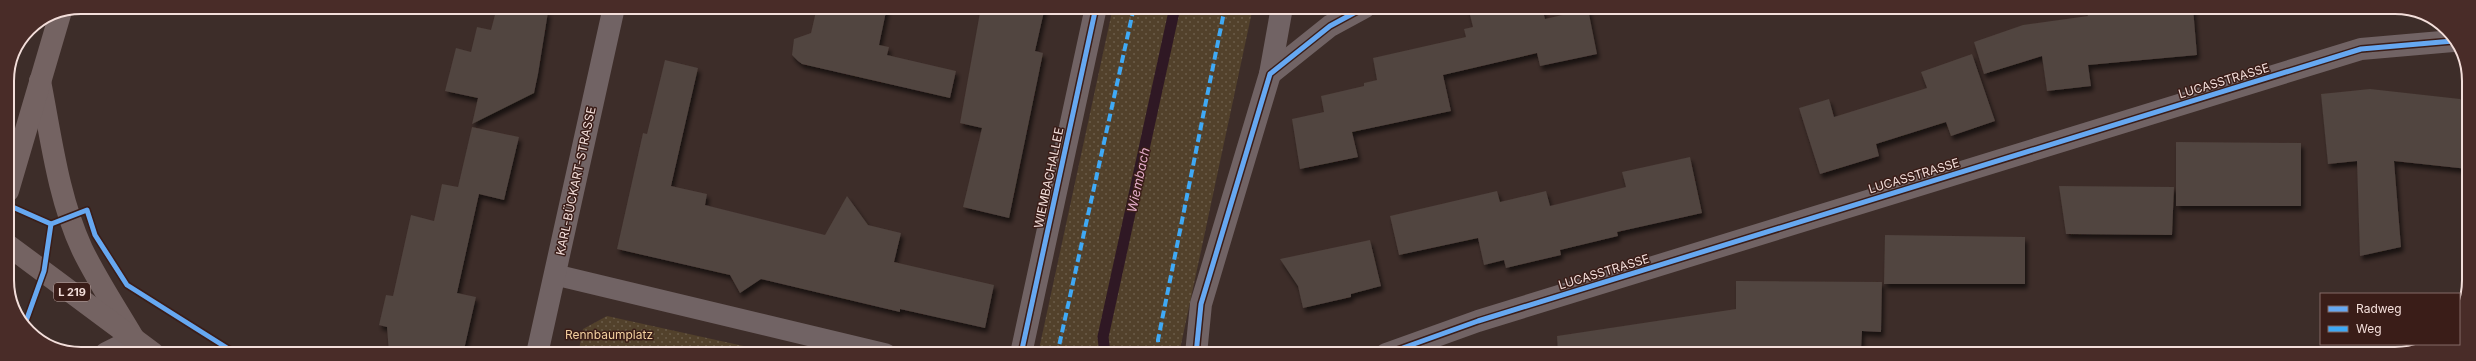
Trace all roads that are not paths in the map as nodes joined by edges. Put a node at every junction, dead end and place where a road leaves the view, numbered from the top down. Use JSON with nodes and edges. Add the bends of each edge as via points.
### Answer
{"nodes":[{"id":1,"x":612,"y":14,"type":"edge"},
{"id":2,"x":1094,"y":14,"type":"edge"},
{"id":3,"x":1281,"y":14,"type":"edge"},
{"id":4,"x":1352,"y":14,"type":"edge"},
{"id":5,"x":59,"y":18,"type":"edge"},
{"id":6,"x":2449,"y":41,"type":"edge"},
{"id":7,"x":1270,"y":74,"type":"junction"},
{"id":8,"x":40,"y":81,"type":"junction"},
{"id":9,"x":14,"y":170,"type":"edge"},
{"id":10,"x":14,"y":250,"type":"edge"},
{"id":11,"x":556,"y":275,"type":"junction"},
{"id":12,"x":134,"y":339,"type":"junction"},
{"id":13,"x":118,"y":347,"type":"edge"},
{"id":14,"x":145,"y":347,"type":"edge"},
{"id":15,"x":539,"y":347,"type":"edge"},
{"id":16,"x":857,"y":347,"type":"edge"},
{"id":17,"x":1023,"y":347,"type":"edge"},
{"id":18,"x":1197,"y":347,"type":"edge"},
{"id":19,"x":1406,"y":347,"type":"edge"}],
"edges":[{"from":1,"to":11,"type":"street","name":"KARL-BÜCKART-STRASSE"},
{"from":2,"to":17,"type":"street","name":"WIEMBACHALLEE"},
{"from":3,"to":7,"type":"street"},
{"from":4,"to":7,"type":"street","via":[[1330,26]]},
{"from":5,"to":8,"type":"main road","number":"L 219"},
{"from":6,"to":19,"type":"street","name":"LUCASSTRASSE","via":[[2361,49],[1486,319]]},
{"from":7,"to":18,"type":"street","via":[[1201,304]]},
{"from":8,"to":9,"type":"main road","number":"L 219"},
{"from":8,"to":12,"type":"main road","number":"L 219","via":[[56,162],[82,249]]},
{"from":10,"to":12,"type":"main road","number":"L 219"},
{"from":11,"to":15,"type":"street","name":"KARL-BÜCKART-STRASSE"},
{"from":11,"to":16,"type":"lane"},
{"from":12,"to":13,"type":"main road"},
{"from":12,"to":14,"type":"main road","number":"L 219"}]}
